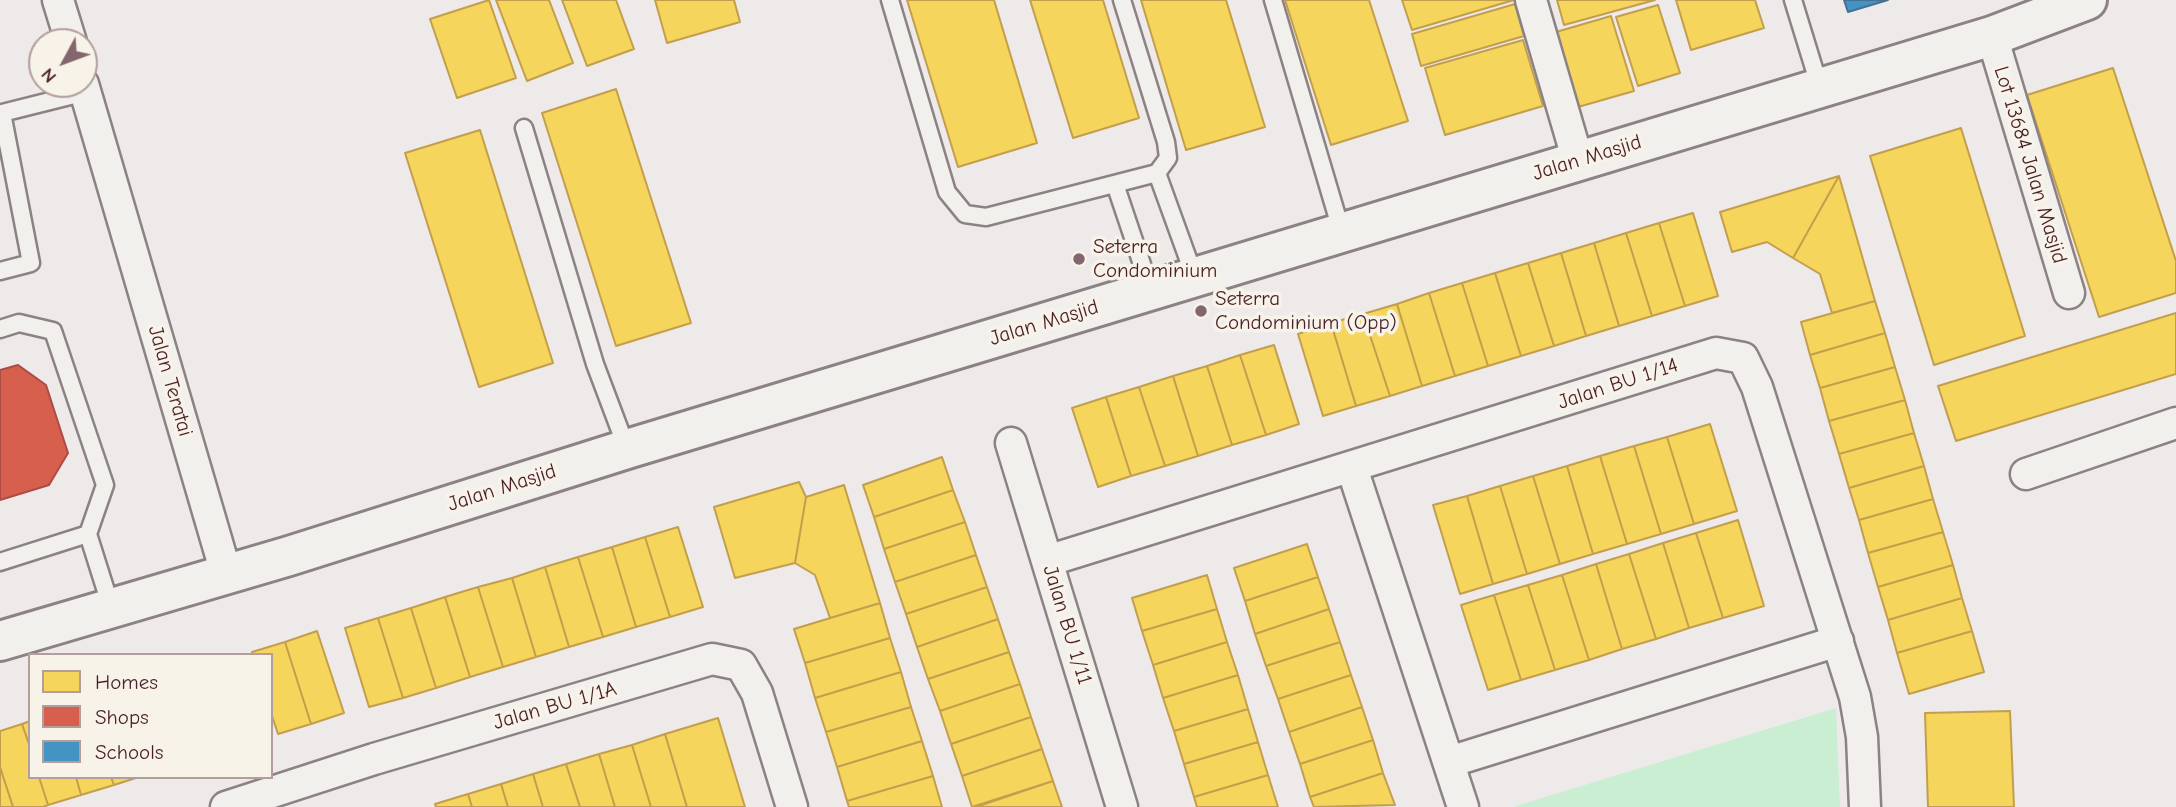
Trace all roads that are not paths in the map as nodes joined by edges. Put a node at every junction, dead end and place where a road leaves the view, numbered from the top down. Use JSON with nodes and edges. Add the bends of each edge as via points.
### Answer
{"nodes":[{"id":1,"x":58,"y":0,"type":"edge"},
{"id":2,"x":890,"y":0,"type":"edge"},
{"id":3,"x":1122,"y":0,"type":"edge"},
{"id":4,"x":1273,"y":0,"type":"edge"},
{"id":5,"x":1531,"y":0,"type":"edge"},
{"id":6,"x":1793,"y":0,"type":"edge"},
{"id":7,"x":2087,"y":0,"type":"edge"},
{"id":8,"x":2038,"y":9,"type":"edge"},
{"id":9,"x":67,"y":28,"type":"edge"},
{"id":10,"x":1992,"y":36,"type":"junction"},
{"id":11,"x":1820,"y":88,"type":"junction"},
{"id":12,"x":48,"y":98,"type":"edge"},
{"id":13,"x":87,"y":98,"type":"edge"},
{"id":14,"x":1,"y":111,"type":"edge"},
{"id":15,"x":524,"y":128,"type":"dead end"},
{"id":16,"x":1578,"y":161,"type":"junction"},
{"id":17,"x":1157,"y":173,"type":"junction"},
{"id":18,"x":1115,"y":184,"type":"junction"},
{"id":19,"x":1342,"y":233,"type":"junction"},
{"id":20,"x":0,"y":271,"type":"edge"},
{"id":21,"x":1195,"y":278,"type":"junction"},
{"id":22,"x":1151,"y":291,"type":"junction"},
{"id":23,"x":2069,"y":293,"type":"dead end"},
{"id":24,"x":0,"y":329,"type":"edge"},
{"id":25,"x":2176,"y":423,"type":"edge"},
{"id":26,"x":1011,"y":443,"type":"dead end"},
{"id":27,"x":627,"y":449,"type":"junction"},
{"id":28,"x":1352,"y":468,"type":"junction"},
{"id":29,"x":2026,"y":474,"type":"dead end"},
{"id":30,"x":88,"y":534,"type":"junction"},
{"id":31,"x":1047,"y":561,"type":"junction"},
{"id":32,"x":0,"y":562,"type":"edge"},
{"id":33,"x":226,"y":573,"type":"junction"},
{"id":34,"x":111,"y":607,"type":"junction"},
{"id":35,"x":0,"y":640,"type":"edge"},
{"id":36,"x":1838,"y":641,"type":"junction"},
{"id":37,"x":1449,"y":762,"type":"junction"},
{"id":38,"x":226,"y":807,"type":"edge"},
{"id":39,"x":792,"y":807,"type":"edge"},
{"id":40,"x":1122,"y":807,"type":"edge"},
{"id":41,"x":1463,"y":807,"type":"edge"},
{"id":42,"x":1865,"y":807,"type":"edge"}],
"edges":[{"from":1,"to":9,"type":"street"},
{"from":2,"to":18,"type":"lane","via":[[947,192],[964,214],[986,217]]},
{"from":3,"to":17,"type":"lane","via":[[1166,142],[1168,158]]},
{"from":4,"to":19,"type":"lane"},
{"from":5,"to":16,"type":"street"},
{"from":6,"to":11,"type":"lane"},
{"from":7,"to":8,"type":"street","name":"Jalan Masjid"},
{"from":8,"to":10,"type":"street","name":"Jalan Masjid"},
{"from":10,"to":11,"type":"street","name":"Jalan Masjid"},
{"from":10,"to":23,"type":"street","name":"Lot 13684 Jalan Masjid"},
{"from":11,"to":16,"type":"street","name":"Jalan Masjid"},
{"from":12,"to":14,"type":"lane"},
{"from":13,"to":33,"type":"street","name":"Jalan Teratai"},
{"from":14,"to":20,"type":"lane","via":[[31,263]]},
{"from":15,"to":27,"type":"lane","via":[[595,364]]},
{"from":16,"to":19,"type":"street","name":"Jalan Masjid"},
{"from":17,"to":18,"type":"lane"},
{"from":17,"to":21,"type":"lane"},
{"from":18,"to":22,"type":"lane"},
{"from":19,"to":21,"type":"street","name":"Jalan Masjid"},
{"from":21,"to":22,"type":"street","name":"Jalan Masjid"},
{"from":22,"to":27,"type":"street","name":"Jalan Masjid"},
{"from":24,"to":30,"type":"lane","via":[[19,323],[54,331],[105,485]]},
{"from":25,"to":29,"type":"street"},
{"from":26,"to":31,"type":"street","name":"Jalan BU 1/11"},
{"from":27,"to":33,"type":"street","name":"Jalan Masjid"},
{"from":28,"to":31,"type":"street","name":"Jalan BU 1/14"},
{"from":28,"to":36,"type":"street","name":"Jalan BU 1/14","via":[[1716,353],[1743,358],[1757,387]]},
{"from":28,"to":37,"type":"street"},
{"from":30,"to":32,"type":"lane"},
{"from":30,"to":34,"type":"lane"},
{"from":31,"to":40,"type":"street","name":"Jalan BU 1/11"},
{"from":33,"to":34,"type":"street","name":"Jalan Masjid"},
{"from":34,"to":35,"type":"street","name":"Jalan Masjid"},
{"from":36,"to":37,"type":"street"},
{"from":36,"to":42,"type":"street","name":"Jalan BU 1/14","via":[[1862,737]]},
{"from":37,"to":41,"type":"street"},
{"from":38,"to":39,"type":"street","name":"Jalan BU 1/1A","via":[[712,659],[741,665],[757,693]]}]}
